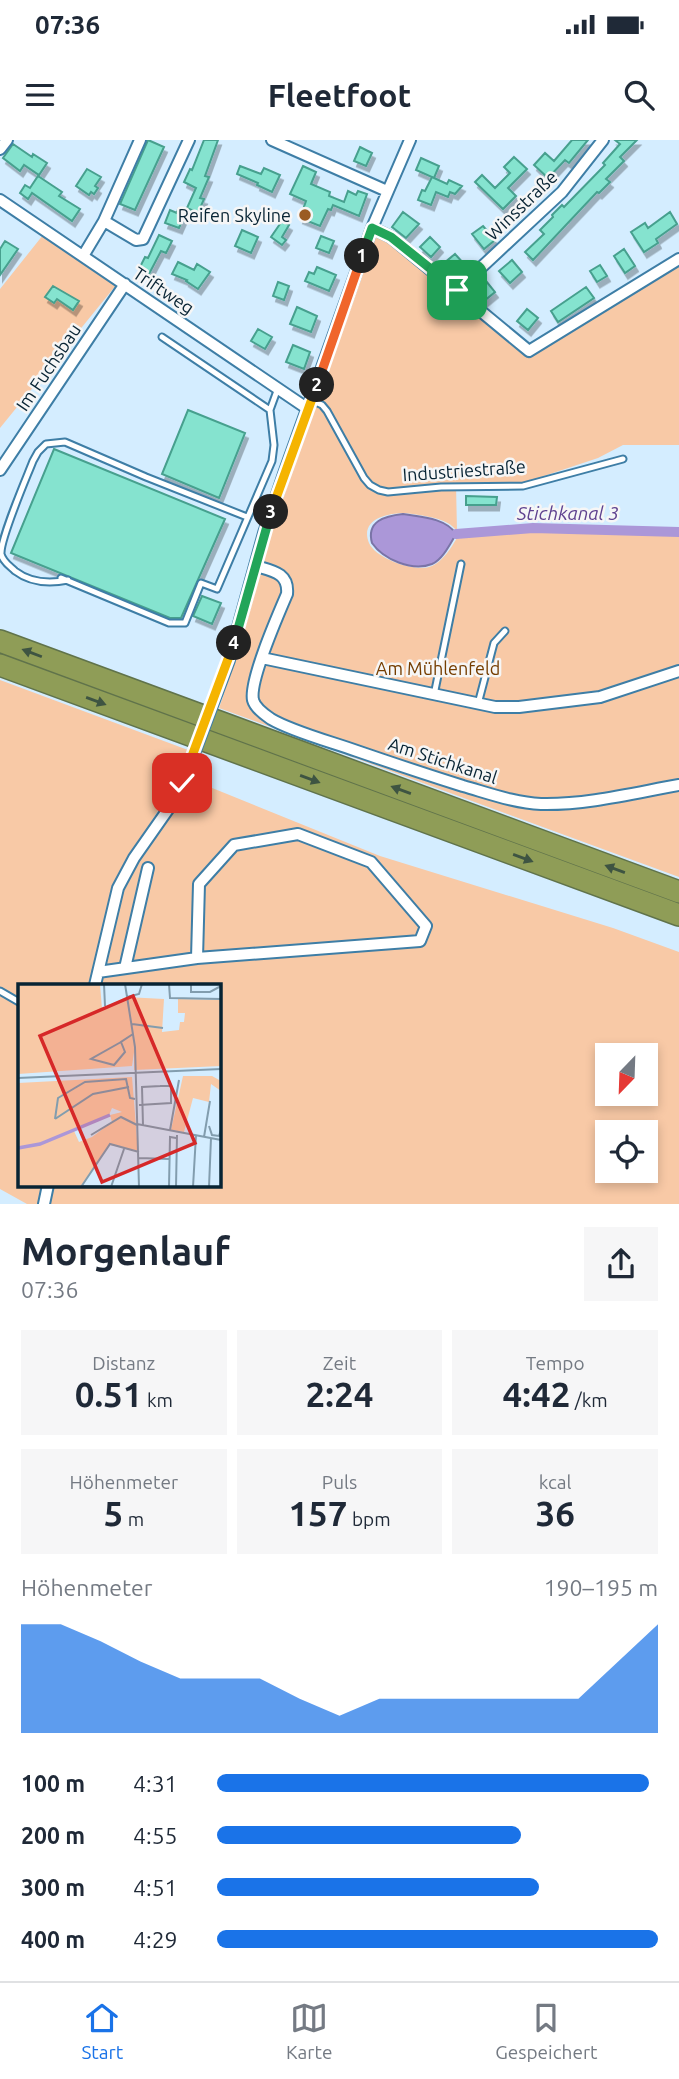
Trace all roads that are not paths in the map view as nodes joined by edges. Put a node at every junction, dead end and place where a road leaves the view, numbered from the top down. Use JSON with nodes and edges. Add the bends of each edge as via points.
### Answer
{"nodes":[{"id":1,"x":7,"y":140,"type":"edge"},
{"id":2,"x":140,"y":140,"type":"edge"},
{"id":3,"x":189,"y":140,"type":"edge"},
{"id":4,"x":272,"y":140,"type":"edge"},
{"id":5,"x":410,"y":140,"type":"edge"},
{"id":6,"x":603,"y":140,"type":"edge"},
{"id":7,"x":0,"y":149,"type":"edge"},
{"id":8,"x":387,"y":191,"type":"junction"},
{"id":9,"x":0,"y":200,"type":"edge"},
{"id":10,"x":104,"y":220,"type":"junction"},
{"id":11,"x":372,"y":228,"type":"junction"},
{"id":12,"x":83,"y":256,"type":"junction"},
{"id":13,"x":679,"y":259,"type":"edge"},
{"id":14,"x":125,"y":284,"type":"junction"},
{"id":15,"x":457,"y":290,"type":"junction"},
{"id":16,"x":162,"y":337,"type":"dead end"},
{"id":17,"x":278,"y":388,"type":"junction"},
{"id":18,"x":310,"y":404,"type":"junction"},
{"id":19,"x":270,"y":410,"type":"junction"},
{"id":20,"x":623,"y":459,"type":"dead end"},
{"id":21,"x":0,"y":470,"type":"edge"},
{"id":22,"x":247,"y":517,"type":"junction"},
{"id":23,"x":461,"y":564,"type":"dead end"},
{"id":24,"x":256,"y":565,"type":"junction"},
{"id":25,"x":61,"y":578,"type":"dead end"},
{"id":26,"x":68,"y":580,"type":"junction"},
{"id":27,"x":505,"y":631,"type":"dead end"},
{"id":28,"x":0,"y":641,"type":"edge"},
{"id":29,"x":262,"y":658,"type":"junction"},
{"id":30,"x":0,"y":665,"type":"edge"},
{"id":31,"x":679,"y":671,"type":"edge"},
{"id":32,"x":434,"y":695,"type":"junction"},
{"id":33,"x":478,"y":704,"type":"junction"},
{"id":34,"x":679,"y":785,"type":"edge"},
{"id":35,"x":148,"y":868,"type":"dead end"},
{"id":36,"x":679,"y":892,"type":"edge"},
{"id":37,"x":679,"y":915,"type":"edge"},
{"id":38,"x":197,"y":958,"type":"junction"},
{"id":39,"x":125,"y":968,"type":"junction"},
{"id":40,"x":98,"y":972,"type":"junction"},
{"id":41,"x":95,"y":984,"type":"edge"},
{"id":42,"x":0,"y":991,"type":"edge"},
{"id":43,"x":18,"y":1001,"type":"edge"},
{"id":44,"x":48,"y":1186,"type":"edge"},
{"id":45,"x":44,"y":1204,"type":"edge"}],
"edges":[{"from":1,"to":7,"type":"street"},
{"from":2,"to":10,"type":"street"},
{"from":3,"to":10,"type":"street","via":[[143,239],[136,240]]},
{"from":4,"to":8,"type":"street"},
{"from":5,"to":8,"type":"street"},
{"from":6,"to":15,"type":"street","name":"Winsstraße","via":[[562,192]]},
{"from":8,"to":11,"type":"street"},
{"from":9,"to":12,"type":"street","name":"Triftweg"},
{"from":10,"to":12,"type":"street"},
{"from":11,"to":15,"type":"street","via":[[391,237]]},
{"from":11,"to":18,"type":"street"},
{"from":12,"to":14,"type":"street","name":"Triftweg"},
{"from":13,"to":15,"type":"street","via":[[529,351]]},
{"from":14,"to":17,"type":"street","name":"Triftweg"},
{"from":14,"to":21,"type":"street","name":"Im Fuchsbau"},
{"from":16,"to":19,"type":"lane"},
{"from":17,"to":18,"type":"street","name":"Triftweg"},
{"from":17,"to":19,"type":"lane"},
{"from":18,"to":20,"type":"lane","name":"Industriestraße","via":[[323,405],[363,478],[388,492],[523,486]]},
{"from":18,"to":24,"type":"street"},
{"from":19,"to":22,"type":"lane","via":[[274,453]]},
{"from":22,"to":26,"type":"lane","via":[[217,589],[201,583],[185,623],[169,623]]},
{"from":22,"to":26,"type":"lane","via":[[65,442],[46,444],[28,473],[1,539],[0,553],[20,574],[44,583]]},
{"from":23,"to":32,"type":"lane"},
{"from":24,"to":29,"type":"street","name":"Am Stichkanal","via":[[280,574],[287,587]]},
{"from":24,"to":40,"type":"street","bridge":true,"via":[[229,660],[190,764],[169,808],[123,878]]},
{"from":25,"to":26,"type":"lane"},
{"from":27,"to":33,"type":"lane","via":[[494,643]]},
{"from":36,"to":28,"type":"highway","one_way":true},
{"from":29,"to":32,"type":"street"},
{"from":29,"to":34,"type":"street","name":"Am Stichkanal","via":[[253,699],[271,719],[496,796],[561,803]]},
{"from":30,"to":37,"type":"highway","one_way":true},
{"from":31,"to":33,"type":"street","via":[[600,697],[519,707]]},
{"from":32,"to":33,"type":"street"},
{"from":35,"to":39,"type":"street"},
{"from":38,"to":38,"type":"street","via":[[420,941],[426,926],[370,862],[298,834],[234,845],[199,884]]},
{"from":38,"to":39,"type":"street"},
{"from":39,"to":40,"type":"street"},
{"from":40,"to":41,"type":"street"},
{"from":42,"to":43,"type":"lane"},
{"from":44,"to":45,"type":"street"}]}
